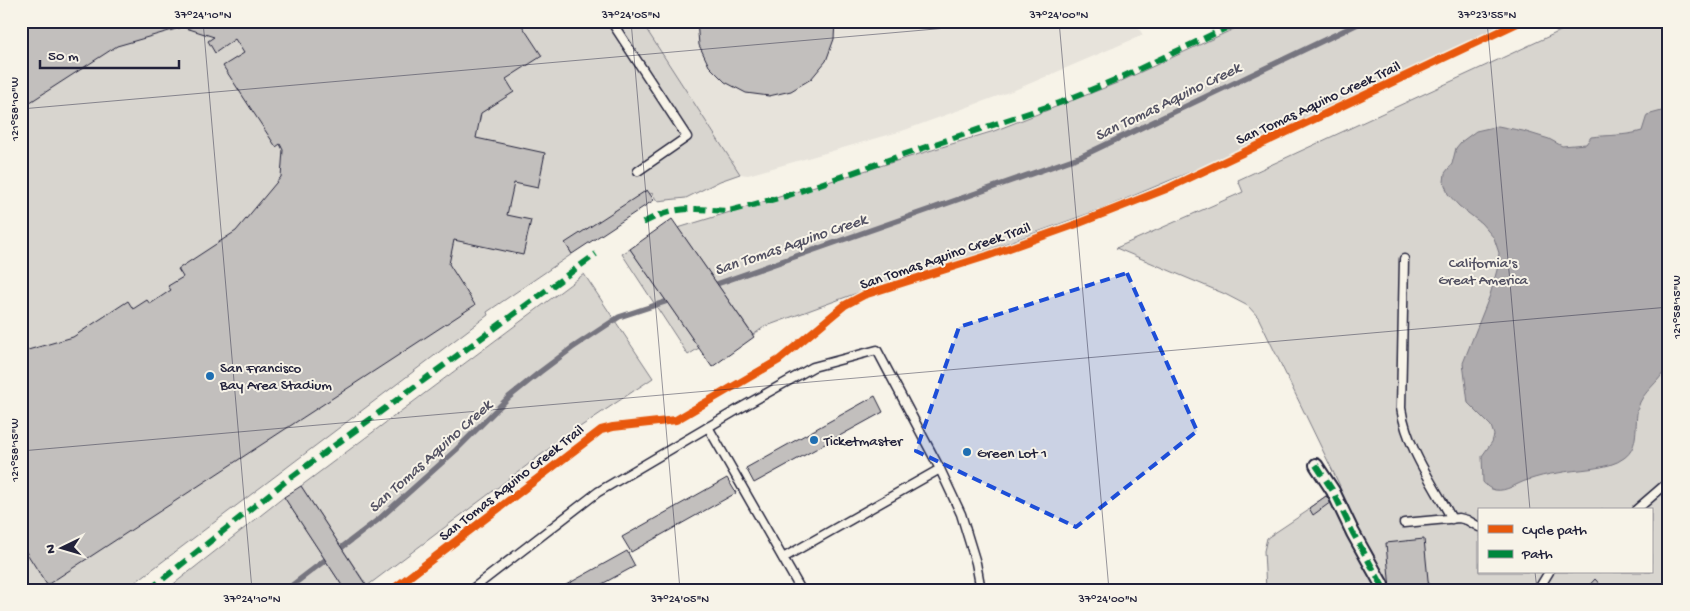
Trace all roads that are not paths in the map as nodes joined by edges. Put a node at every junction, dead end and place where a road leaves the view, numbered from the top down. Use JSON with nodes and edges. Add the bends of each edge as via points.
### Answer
{"nodes":[{"id":1,"x":610,"y":21,"type":"edge"},
{"id":2,"x":638,"y":171,"type":"dead end"},
{"id":3,"x":1404,"y":259,"type":"dead end"},
{"id":4,"x":708,"y":427,"type":"junction"},
{"id":5,"x":1316,"y":464,"type":"dead end"},
{"id":6,"x":940,"y":469,"type":"junction"},
{"id":7,"x":1669,"y":479,"type":"edge"},
{"id":8,"x":1638,"y":508,"type":"edge"},
{"id":9,"x":1452,"y":518,"type":"junction"},
{"id":10,"x":1404,"y":523,"type":"dead end"},
{"id":11,"x":1478,"y":526,"type":"edge"},
{"id":12,"x":783,"y":558,"type":"junction"},
{"id":13,"x":1547,"y":574,"type":"edge"},
{"id":14,"x":470,"y":590,"type":"edge"},
{"id":15,"x":800,"y":590,"type":"edge"},
{"id":16,"x":981,"y":590,"type":"edge"},
{"id":17,"x":1382,"y":590,"type":"edge"},
{"id":18,"x":1538,"y":590,"type":"edge"}],
"edges":[{"from":1,"to":2,"type":"lane","via":[[687,137]]},
{"from":3,"to":9,"type":"lane","via":[[1403,422],[1414,450]]},
{"from":4,"to":6,"type":"lane","via":[[813,367],[877,350]]},
{"from":4,"to":12,"type":"lane"},
{"from":4,"to":14,"type":"lane","via":[[598,492]]},
{"from":5,"to":17,"type":"street","via":[[1334,490]]},
{"from":6,"to":12,"type":"lane"},
{"from":6,"to":16,"type":"lane","via":[[961,514]]},
{"from":7,"to":8,"type":"lane"},
{"from":9,"to":10,"type":"lane"},
{"from":9,"to":11,"type":"lane","via":[[1467,520]]},
{"from":12,"to":15,"type":"lane"},
{"from":13,"to":18,"type":"lane"}]}
